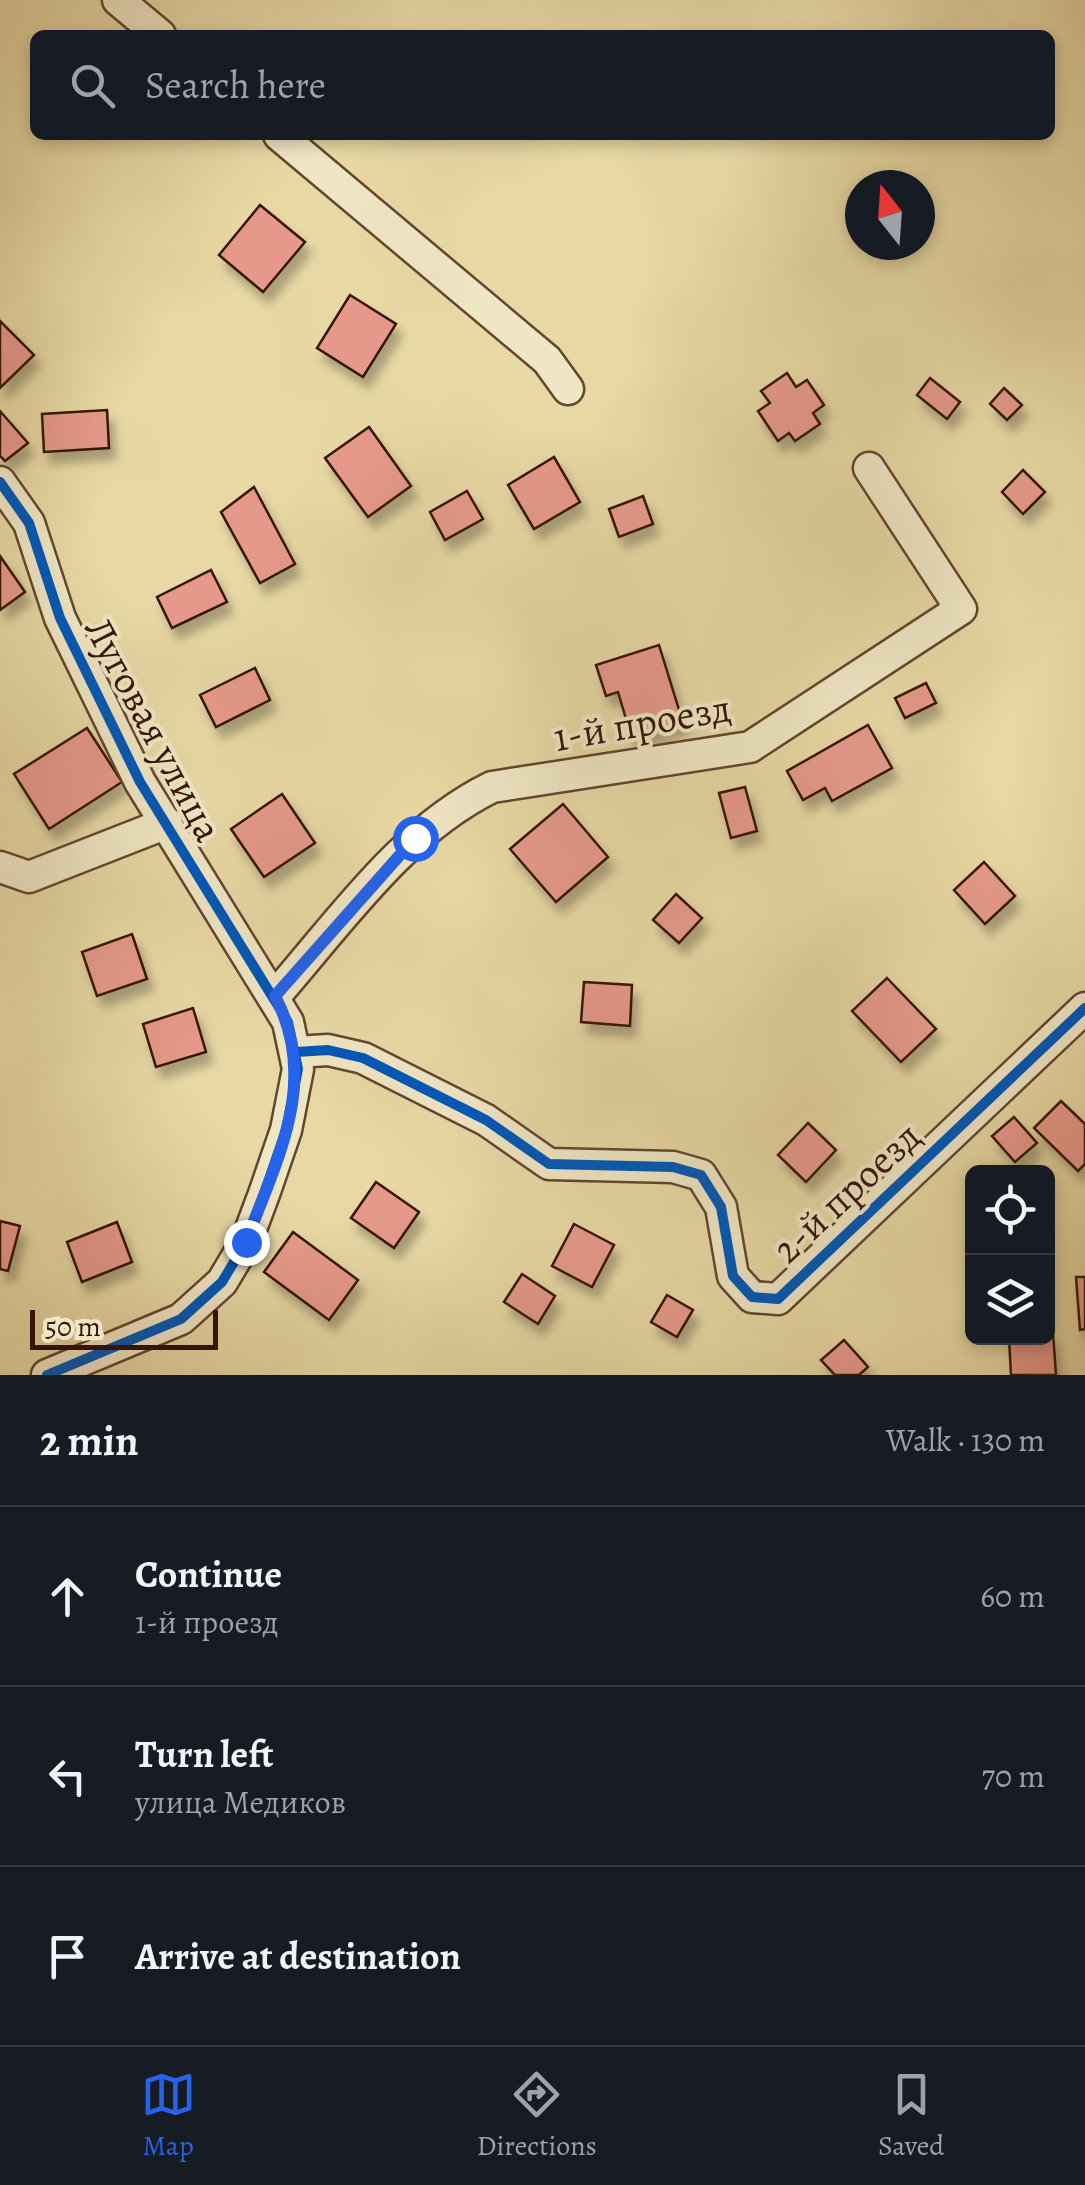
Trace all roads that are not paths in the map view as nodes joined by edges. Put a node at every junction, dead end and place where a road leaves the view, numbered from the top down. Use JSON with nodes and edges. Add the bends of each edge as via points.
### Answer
{"nodes":[{"id":1,"x":118,"y":0,"type":"edge"},
{"id":2,"x":154,"y":30,"type":"edge"},
{"id":3,"x":285,"y":140,"type":"edge"},
{"id":4,"x":568,"y":389,"type":"dead end"},
{"id":5,"x":868,"y":468,"type":"dead end"},
{"id":6,"x":0,"y":482,"type":"edge"},
{"id":7,"x":167,"y":823,"type":"junction"},
{"id":8,"x":0,"y":866,"type":"edge"},
{"id":9,"x":275,"y":996,"type":"junction"},
{"id":10,"x":1085,"y":1008,"type":"edge"},
{"id":11,"x":296,"y":1052,"type":"junction"},
{"id":12,"x":47,"y":1375,"type":"edge"}],
"edges":[{"from":1,"to":2,"type":"street"},
{"from":3,"to":4,"type":"street","via":[[547,360]]},
{"from":5,"to":9,"type":"street","name":"1-й проезд","via":[[961,609],[750,747],[492,787],[457,804],[415,838]]},
{"from":6,"to":7,"type":"street","name":"Луговая улица","via":[[29,522],[82,667]]},
{"from":7,"to":8,"type":"street","via":[[29,876]]},
{"from":7,"to":9,"type":"street","name":"Луговая улица"},
{"from":9,"to":11,"type":"street","name":"Луговая улица"},
{"from":10,"to":11,"type":"street","name":"2-й проезд","via":[[778,1298],[752,1297],[732,1276],[721,1207],[700,1175],[673,1167],[549,1164],[486,1120],[362,1058]]},
{"from":11,"to":12,"type":"street","via":[[286,1130],[246,1242],[222,1282],[181,1318]]}]}
